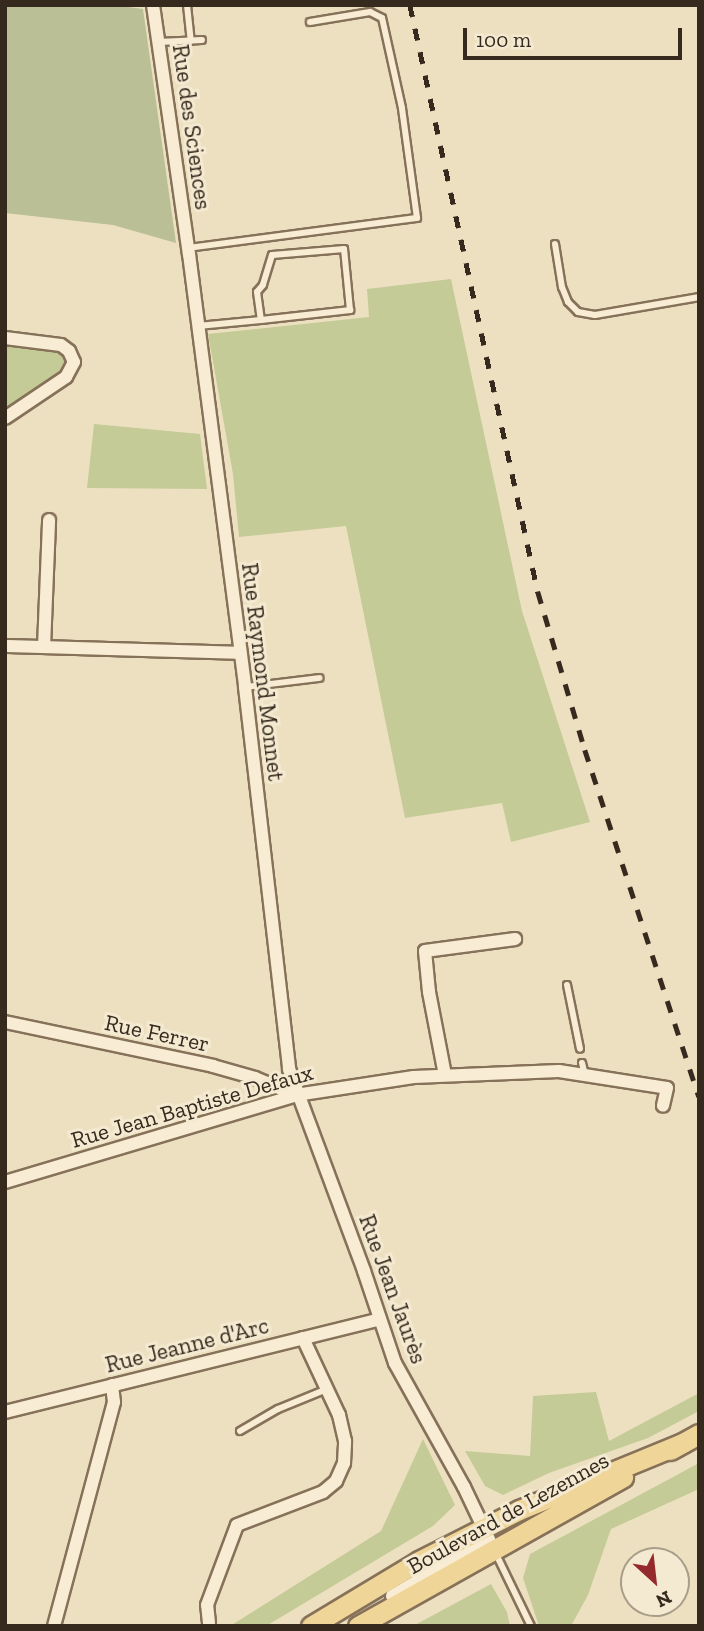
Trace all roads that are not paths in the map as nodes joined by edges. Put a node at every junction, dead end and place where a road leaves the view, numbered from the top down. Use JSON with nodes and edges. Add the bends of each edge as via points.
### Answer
{"nodes":[{"id":1,"x":153,"y":5,"type":"edge"},
{"id":2,"x":187,"y":5,"type":"edge"},
{"id":3,"x":310,"y":22,"type":"dead end"},
{"id":4,"x":202,"y":40,"type":"dead end"},
{"id":5,"x":191,"y":41,"type":"junction"},
{"id":6,"x":158,"y":42,"type":"junction"},
{"id":7,"x":555,"y":244,"type":"dead end"},
{"id":8,"x":189,"y":251,"type":"junction"},
{"id":9,"x":699,"y":297,"type":"edge"},
{"id":10,"x":261,"y":320,"type":"junction"},
{"id":11,"x":198,"y":326,"type":"junction"},
{"id":12,"x":5,"y":338,"type":"edge"},
{"id":13,"x":5,"y":418,"type":"edge"},
{"id":14,"x":49,"y":520,"type":"dead end"},
{"id":15,"x":5,"y":646,"type":"edge"},
{"id":16,"x":44,"y":647,"type":"junction"},
{"id":17,"x":239,"y":653,"type":"junction"},
{"id":18,"x":319,"y":678,"type":"dead end"},
{"id":19,"x":245,"y":687,"type":"junction"},
{"id":20,"x":515,"y":940,"type":"dead end"},
{"id":21,"x":567,"y":985,"type":"dead end"},
{"id":22,"x":5,"y":1022,"type":"edge"},
{"id":23,"x":579,"y":1049,"type":"dead end"},
{"id":24,"x":445,"y":1075,"type":"junction"},
{"id":25,"x":296,"y":1095,"type":"junction"},
{"id":26,"x":663,"y":1107,"type":"dead end"},
{"id":27,"x":5,"y":1182,"type":"edge"},
{"id":28,"x":380,"y":1318,"type":"junction"},
{"id":29,"x":303,"y":1338,"type":"junction"},
{"id":30,"x":112,"y":1385,"type":"junction"},
{"id":31,"x":328,"y":1388,"type":"junction"},
{"id":32,"x":5,"y":1412,"type":"edge"},
{"id":33,"x":240,"y":1431,"type":"dead end"},
{"id":34,"x":690,"y":1439,"type":"edge"},
{"id":35,"x":484,"y":1528,"type":"junction"},
{"id":36,"x":494,"y":1550,"type":"junction"},
{"id":37,"x":343,"y":1617,"type":"edge"},
{"id":38,"x":209,"y":1623,"type":"dead end"},
{"id":39,"x":54,"y":1626,"type":"edge"},
{"id":40,"x":311,"y":1626,"type":"edge"},
{"id":41,"x":358,"y":1626,"type":"edge"},
{"id":42,"x":531,"y":1626,"type":"edge"}],
"edges":[{"from":1,"to":6,"type":"street","name":"Rue des Sciences"},
{"from":2,"to":5,"type":"lane"},
{"from":3,"to":8,"type":"lane","via":[[370,12],[382,18],[402,108],[417,218]]},
{"from":4,"to":5,"type":"lane"},
{"from":5,"to":6,"type":"lane"},
{"from":6,"to":8,"type":"street","name":"Rue des Sciences"},
{"from":7,"to":9,"type":"lane","via":[[562,288],[578,312],[595,315]]},
{"from":8,"to":11,"type":"street","name":"Rue Raymond Monnet"},
{"from":10,"to":10,"type":"lane","via":[[350,310],[344,249],[272,255],[257,292]]},
{"from":10,"to":11,"type":"lane"},
{"from":11,"to":17,"type":"street","name":"Rue Raymond Monnet"},
{"from":12,"to":13,"type":"street","via":[[61,345],[74,362],[66,377]]},
{"from":14,"to":16,"type":"street"},
{"from":15,"to":16,"type":"street"},
{"from":16,"to":17,"type":"street"},
{"from":17,"to":19,"type":"street","name":"Rue Raymond Monnet"},
{"from":18,"to":19,"type":"lane"},
{"from":19,"to":25,"type":"street","name":"Rue Raymond Monnet","via":[[289,1069]]},
{"from":20,"to":24,"type":"street","via":[[425,951]]},
{"from":21,"to":23,"type":"lane"},
{"from":22,"to":25,"type":"street","name":"Rue Ferrer","via":[[213,1066]]},
{"from":24,"to":25,"type":"street","name":"Rue Jean Baptiste Defaux"},
{"from":24,"to":26,"type":"street","name":"Rue Jean Baptiste Defaux","via":[[583,1069],[667,1088]]},
{"from":25,"to":27,"type":"street","name":"Rue Jean Baptiste Defaux"},
{"from":25,"to":28,"type":"street","name":"Rue Jean Jaurès"},
{"from":28,"to":29,"type":"street","name":"Rue Jeanne d'Arc"},
{"from":28,"to":35,"type":"street","name":"Rue Jean Jaurès","via":[[399,1372]]},
{"from":29,"to":30,"type":"street","name":"Rue Jeanne d'Arc"},
{"from":29,"to":31,"type":"street"},
{"from":30,"to":32,"type":"street","name":"Rue Jeanne d'Arc"},
{"from":30,"to":39,"type":"street","via":[[114,1402]]},
{"from":31,"to":33,"type":"lane"},
{"from":31,"to":38,"type":"street","via":[[345,1441],[340,1472],[330,1487],[316,1495],[237,1525],[207,1605]]},
{"from":34,"to":35,"type":"main road","name":"Boulevard de Lezennes","via":[[563,1490]]},
{"from":34,"to":36,"type":"main road","name":"Boulevard de Lezennes"},
{"from":35,"to":36,"type":"street","name":"Rue Jean Jaurès"},
{"from":35,"to":37,"type":"main road","name":"Boulevard de Lezennes","via":[[412,1564]]},
{"from":36,"to":41,"type":"main road","name":"Boulevard de Lezennes"},
{"from":36,"to":42,"type":"lane"},
{"from":37,"to":40,"type":"main road","name":"Boulevard de Lezennes"}]}
